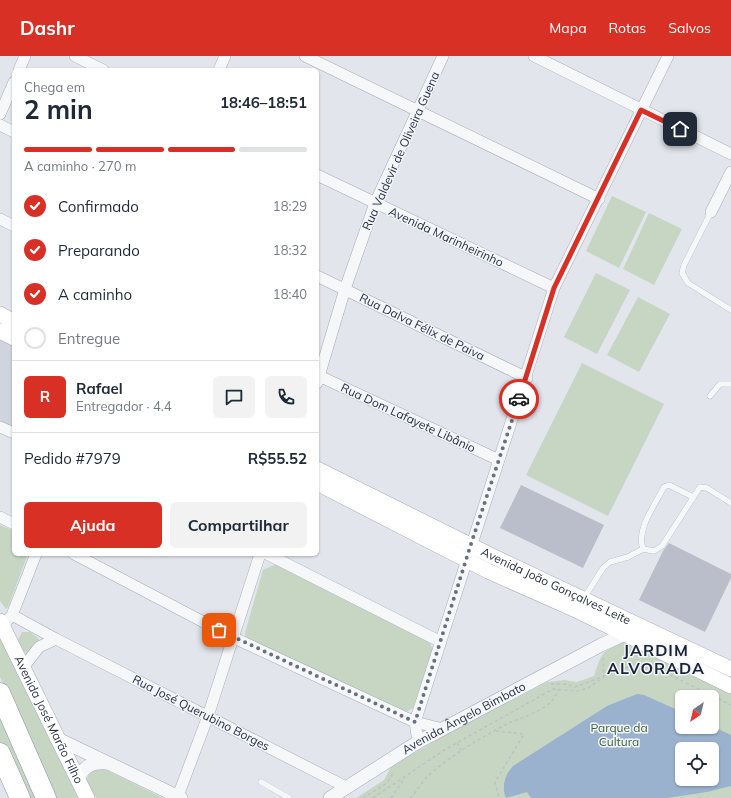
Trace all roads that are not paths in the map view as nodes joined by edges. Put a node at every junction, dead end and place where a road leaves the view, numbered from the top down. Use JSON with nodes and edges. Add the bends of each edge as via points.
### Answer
{"nodes":[{"id":1,"x":25,"y":56,"type":"edge"},
{"id":2,"x":75,"y":56,"type":"edge"},
{"id":3,"x":225,"y":56,"type":"edge"},
{"id":4,"x":305,"y":56,"type":"edge"},
{"id":5,"x":443,"y":56,"type":"edge"},
{"id":6,"x":534,"y":56,"type":"edge"},
{"id":7,"x":668,"y":56,"type":"edge"},
{"id":8,"x":20,"y":68,"type":"edge"},
{"id":9,"x":99,"y":68,"type":"edge"},
{"id":10,"x":220,"y":68,"type":"edge"},
{"id":11,"x":12,"y":87,"type":"edge"},
{"id":12,"x":641,"y":110,"type":"junction"},
{"id":13,"x":418,"y":111,"type":"junction"},
{"id":14,"x":0,"y":114,"type":"edge"},
{"id":15,"x":0,"y":125,"type":"edge"},
{"id":16,"x":12,"y":131,"type":"edge"},
{"id":17,"x":731,"y":154,"type":"edge"},
{"id":18,"x":731,"y":172,"type":"edge"},
{"id":19,"x":319,"y":176,"type":"edge"},
{"id":20,"x":599,"y":199,"type":"junction"},
{"id":21,"x":375,"y":203,"type":"junction"},
{"id":22,"x":711,"y":212,"type":"joint"},
{"id":23,"x":0,"y":219,"type":"edge"},
{"id":24,"x":12,"y":225,"type":"edge"},
{"id":25,"x":319,"y":277,"type":"edge"},
{"id":26,"x":554,"y":288,"type":"junction"},
{"id":27,"x":345,"y":289,"type":"junction"},
{"id":28,"x":731,"y":310,"type":"edge"},
{"id":29,"x":0,"y":314,"type":"edge"},
{"id":30,"x":12,"y":321,"type":"edge"},
{"id":31,"x":319,"y":375,"type":"edge"},
{"id":32,"x":319,"y":378,"type":"edge"},
{"id":33,"x":527,"y":378,"type":"junction"},
{"id":34,"x":731,"y":384,"type":"edge"},
{"id":35,"x":710,"y":396,"type":"dead end"},
{"id":36,"x":0,"y":426,"type":"edge"},
{"id":37,"x":12,"y":432,"type":"edge"},
{"id":38,"x":498,"y":460,"type":"junction"},
{"id":39,"x":319,"y":470,"type":"edge"},
{"id":40,"x":319,"y":484,"type":"edge"},
{"id":41,"x":693,"y":497,"type":"junction"},
{"id":42,"x":731,"y":503,"type":"edge"},
{"id":43,"x":384,"y":508,"type":"junction"},
{"id":44,"x":0,"y":517,"type":"edge"},
{"id":45,"x":12,"y":523,"type":"edge"},
{"id":46,"x":471,"y":544,"type":"junction"},
{"id":47,"x":643,"y":549,"type":"junction"},
{"id":48,"x":35,"y":556,"type":"edge"},
{"id":49,"x":78,"y":556,"type":"edge"},
{"id":50,"x":259,"y":556,"type":"edge"},
{"id":51,"x":271,"y":556,"type":"edge"},
{"id":52,"x":466,"y":559,"type":"junction"},
{"id":53,"x":491,"y":564,"type":"junction"},
{"id":54,"x":581,"y":605,"type":"junction"},
{"id":55,"x":5,"y":621,"type":"edge"},
{"id":56,"x":603,"y":624,"type":"junction"},
{"id":57,"x":625,"y":634,"type":"junction"},
{"id":58,"x":232,"y":637,"type":"junction"},
{"id":59,"x":56,"y":639,"type":"junction"},
{"id":60,"x":441,"y":642,"type":"junction"},
{"id":61,"x":601,"y":645,"type":"junction"},
{"id":62,"x":22,"y":669,"type":"junction"},
{"id":63,"x":731,"y":669,"type":"edge"},
{"id":64,"x":731,"y":686,"type":"edge"},
{"id":65,"x":0,"y":693,"type":"edge"},
{"id":66,"x":208,"y":716,"type":"junction"},
{"id":67,"x":415,"y":722,"type":"junction"},
{"id":68,"x":443,"y":729,"type":"junction"},
{"id":69,"x":56,"y":738,"type":"junction"},
{"id":70,"x":418,"y":742,"type":"junction"},
{"id":71,"x":0,"y":753,"type":"edge"},
{"id":72,"x":110,"y":763,"type":"junction"},
{"id":73,"x":77,"y":779,"type":"junction"},
{"id":74,"x":261,"y":782,"type":"dead end"},
{"id":75,"x":346,"y":787,"type":"junction"},
{"id":76,"x":180,"y":797,"type":"edge"},
{"id":77,"x":20,"y":798,"type":"edge"},
{"id":78,"x":46,"y":798,"type":"edge"},
{"id":79,"x":87,"y":798,"type":"edge"},
{"id":80,"x":289,"y":798,"type":"edge"},
{"id":81,"x":330,"y":798,"type":"edge"}],
"edges":[{"from":1,"to":8,"type":"street"},
{"from":2,"to":9,"type":"street"},
{"from":3,"to":10,"type":"street"},
{"from":4,"to":13,"type":"street"},
{"from":5,"to":13,"type":"street","name":"Rua Valdevir de Oliveira Guena"},
{"from":6,"to":12,"type":"street"},
{"from":7,"to":12,"type":"street"},
{"from":11,"to":14,"type":"street"},
{"from":12,"to":17,"type":"street"},
{"from":12,"to":20,"type":"street"},
{"from":13,"to":20,"type":"street"},
{"from":13,"to":21,"type":"street","name":"Rua Valdevir de Oliveira Guena"},
{"from":15,"to":16,"type":"street"},
{"from":18,"to":22,"type":"street"},
{"from":19,"to":21,"type":"street","name":"Avenida Marinheirinho"},
{"from":20,"to":26,"type":"street"},
{"from":21,"to":26,"type":"street","name":"Avenida Marinheirinho"},
{"from":21,"to":27,"type":"street","name":"Rua Valdevir de Oliveira Guena"},
{"from":22,"to":28,"type":"lane","via":[[682,273],[688,283]]},
{"from":23,"to":24,"type":"street"},
{"from":25,"to":27,"type":"street","name":"Rua Dalva Félix de Paiva"},
{"from":26,"to":33,"type":"street"},
{"from":27,"to":31,"type":"street","name":"Rua Valdevir de Oliveira Guena"},
{"from":27,"to":33,"type":"street","name":"Rua Dalva Félix de Paiva"},
{"from":29,"to":30,"type":"main road"},
{"from":32,"to":38,"type":"street","name":"Rua Dom Lafayete Libânio"},
{"from":33,"to":38,"type":"street"},
{"from":34,"to":35,"type":"lane","via":[[720,384]]},
{"from":36,"to":37,"type":"street"},
{"from":38,"to":46,"type":"street"},
{"from":39,"to":43,"type":"main road","name":"Avenida João Gonçalves Leite"},
{"from":40,"to":43,"type":"main road","name":"Avenida João Gonçalves Leite"},
{"from":41,"to":42,"type":"lane","via":[[698,489],[703,487]]},
{"from":41,"to":47,"type":"lane","via":[[662,546],[654,552]]},
{"from":41,"to":47,"type":"lane","via":[[669,485],[664,487],[642,531],[640,542]]},
{"from":43,"to":46,"type":"main road","name":"Avenida João Gonçalves Leite"},
{"from":43,"to":52,"type":"main road","name":"Avenida João Gonçalves Leite"},
{"from":44,"to":45,"type":"street"},
{"from":46,"to":52,"type":"street"},
{"from":46,"to":53,"type":"main road","name":"Avenida João Gonçalves Leite"},
{"from":47,"to":54,"type":"lane","via":[[610,562],[602,568]]},
{"from":48,"to":55,"type":"street"},
{"from":49,"to":58,"type":"street"},
{"from":50,"to":58,"type":"street"},
{"from":51,"to":60,"type":"street"},
{"from":52,"to":53,"type":"main road","name":"Avenida João Gonçalves Leite"},
{"from":52,"to":60,"type":"street"},
{"from":53,"to":54,"type":"main road","name":"Avenida João Gonçalves Leite"},
{"from":54,"to":56,"type":"main road","name":"Avenida João Gonçalves Leite"},
{"from":54,"to":63,"type":"main road","name":"Avenida João Gonçalves Leite"},
{"from":55,"to":59,"type":"street","name":"Rua José Querubino Borges"},
{"from":55,"to":62,"type":"main road","name":"Avenida José Marão Filho"},
{"from":56,"to":57,"type":"main road","name":"Avenida João Gonçalves Leite"},
{"from":56,"to":61,"type":"street"},
{"from":57,"to":61,"type":"street","name":"Avenida Ângelo Bimbato"},
{"from":57,"to":64,"type":"main road","name":"Avenida João Gonçalves Leite"},
{"from":58,"to":66,"type":"street"},
{"from":58,"to":67,"type":"street"},
{"from":59,"to":62,"type":"street","via":[[39,648]]},
{"from":59,"to":66,"type":"street","name":"Rua José Querubino Borges"},
{"from":60,"to":67,"type":"street"},
{"from":61,"to":68,"type":"street","name":"Avenida Ângelo Bimbato"},
{"from":62,"to":69,"type":"main road","name":"Avenida José Marão Filho"},
{"from":65,"to":78,"type":"highway"},
{"from":66,"to":75,"type":"street","name":"Rua José Querubino Borges"},
{"from":66,"to":76,"type":"street"},
{"from":67,"to":68,"type":"street"},
{"from":67,"to":70,"type":"street"},
{"from":68,"to":70,"type":"street","name":"Avenida Ângelo Bimbato"},
{"from":69,"to":72,"type":"street"},
{"from":69,"to":73,"type":"main road","name":"Avenida José Marão Filho"},
{"from":70,"to":75,"type":"street","name":"Avenida Ângelo Bimbato"},
{"from":71,"to":77,"type":"highway"},
{"from":72,"to":73,"type":"street","via":[[94,762],[85,767]]},
{"from":72,"to":76,"type":"street"},
{"from":73,"to":79,"type":"main road","name":"Avenida José Marão Filho"},
{"from":74,"to":80,"type":"lane"},
{"from":75,"to":81,"type":"street","name":"Avenida Ângelo Bimbato"}]}
